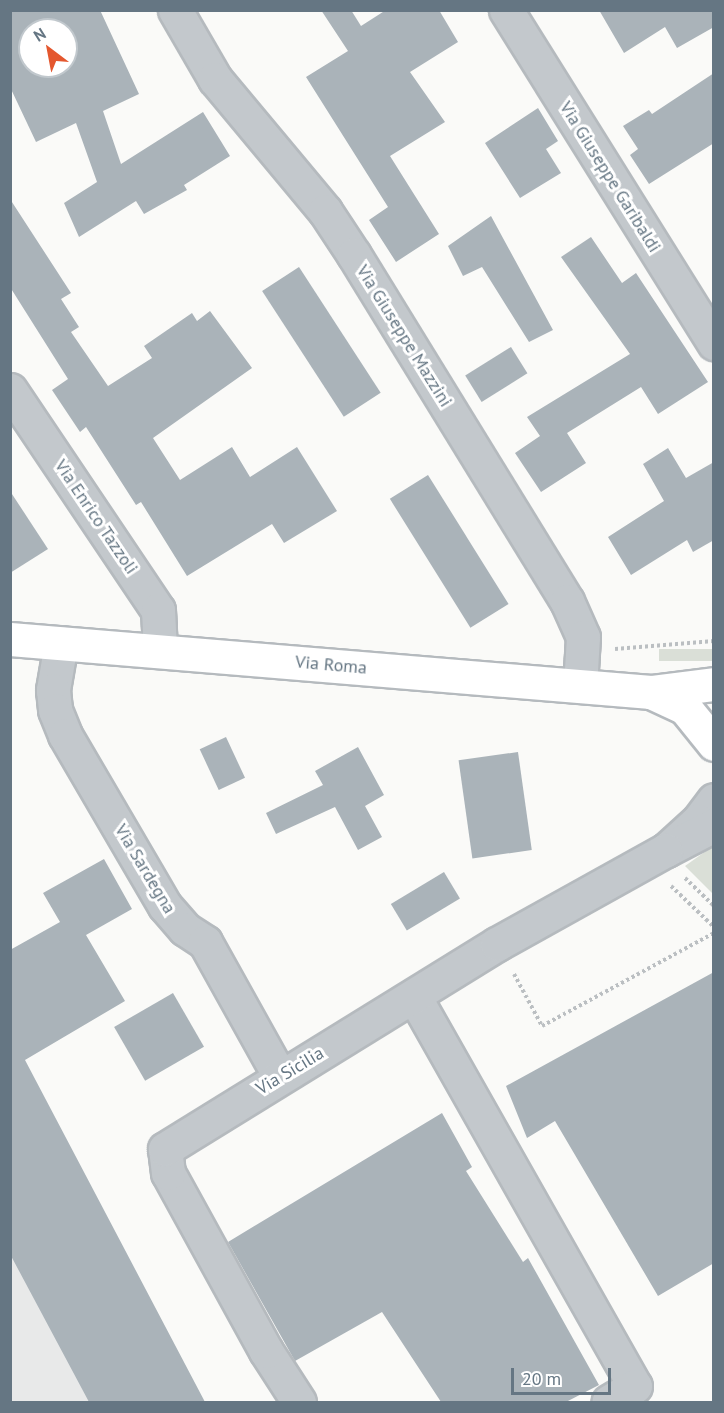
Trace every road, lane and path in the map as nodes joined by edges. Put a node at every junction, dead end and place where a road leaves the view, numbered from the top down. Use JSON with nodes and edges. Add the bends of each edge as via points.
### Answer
{"nodes":[{"id":1,"x":175,"y":10,"type":"edge"},
{"id":2,"x":506,"y":10,"type":"edge"},
{"id":3,"x":714,"y":344,"type":"edge"},
{"id":4,"x":10,"y":390,"type":"edge"},
{"id":5,"x":10,"y":639,"type":"edge"},
{"id":6,"x":714,"y":641,"type":"edge"},
{"id":7,"x":61,"y":643,"type":"junction"},
{"id":8,"x":615,"y":649,"type":"dead end"},
{"id":9,"x":160,"y":650,"type":"junction"},
{"id":10,"x":714,"y":684,"type":"edge"},
{"id":11,"x":580,"y":686,"type":"junction"},
{"id":12,"x":651,"y":692,"type":"junction"},
{"id":13,"x":714,"y":744,"type":"edge"},
{"id":14,"x":714,"y":800,"type":"edge"},
{"id":15,"x":714,"y":825,"type":"edge"},
{"id":16,"x":666,"y":865,"type":"junction"},
{"id":17,"x":683,"y":876,"type":"dead end"},
{"id":18,"x":714,"y":906,"type":"edge"},
{"id":19,"x":714,"y":927,"type":"edge"},
{"id":20,"x":714,"y":933,"type":"edge"},
{"id":21,"x":509,"y":966,"type":"dead end"},
{"id":22,"x":414,"y":996,"type":"junction"},
{"id":23,"x":280,"y":1077,"type":"junction"},
{"id":24,"x":299,"y":1402,"type":"edge"},
{"id":25,"x":608,"y":1402,"type":"edge"}],
"edges":[{"from":1,"to":11,"type":"street","name":"Via Giuseppe Mazzini","via":[[215,79],[342,237],[567,601],[583,637]]},
{"from":2,"to":3,"type":"street","name":"Via Giuseppe Garibaldi"},
{"from":4,"to":9,"type":"street","name":"Via Enrico Tazzoli","via":[[158,610]]},
{"from":5,"to":7,"type":"main road","name":"Via Roma"},
{"from":6,"to":8,"type":"path"},
{"from":7,"to":9,"type":"main road","name":"Via Roma"},
{"from":7,"to":23,"type":"street","name":"Via Sardegna","via":[[53,690],[55,710],[65,735],[165,906],[185,929],[205,942]]},
{"from":9,"to":11,"type":"main road","name":"Via Roma"},
{"from":10,"to":12,"type":"main road","name":"Via Roma"},
{"from":11,"to":12,"type":"main road","name":"Via Roma"},
{"from":12,"to":13,"type":"main road","name":"Via Roma","via":[[685,708]]},
{"from":14,"to":16,"type":"street","name":"Via Sicilia"},
{"from":15,"to":16,"type":"street","name":"Via Sicilia"},
{"from":16,"to":19,"type":"path"},
{"from":16,"to":22,"type":"street","name":"Via Sicilia","via":[[497,944]]},
{"from":17,"to":18,"type":"path"},
{"from":20,"to":21,"type":"path","via":[[542,1026]]},
{"from":22,"to":23,"type":"street","name":"Via Sicilia"},
{"from":22,"to":25,"type":"street","via":[[635,1386]]},
{"from":23,"to":24,"type":"street","name":"Via Sicilia","via":[[165,1149],[168,1173],[266,1351]]}]}
